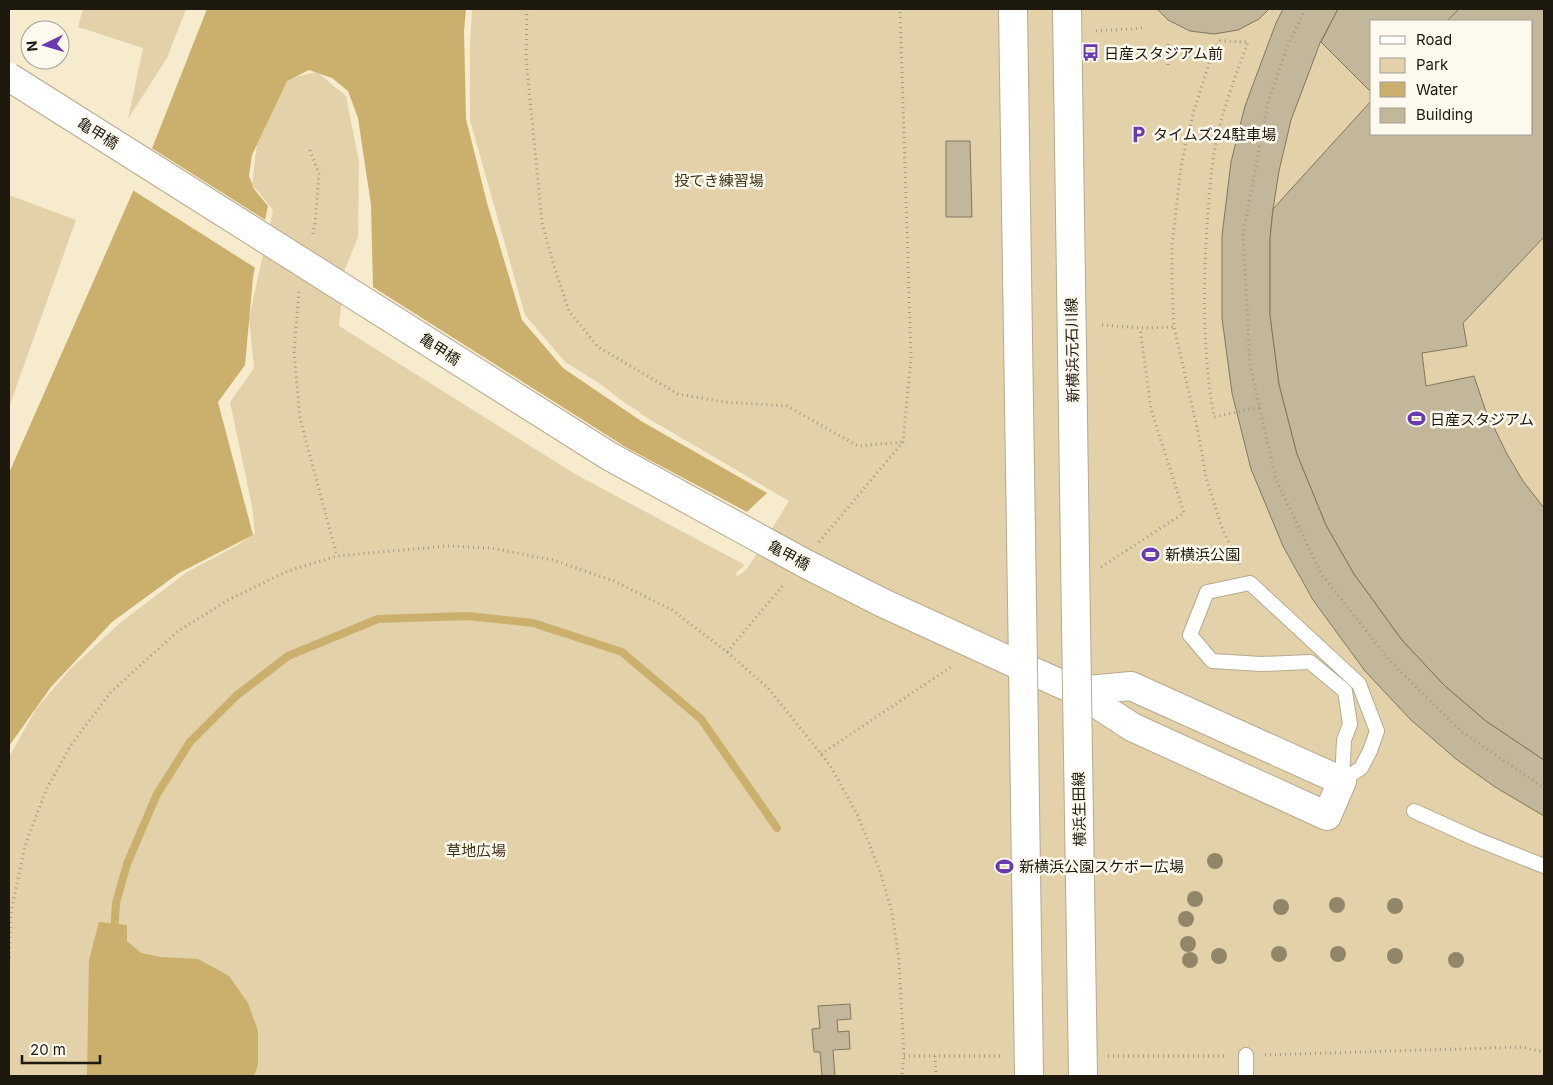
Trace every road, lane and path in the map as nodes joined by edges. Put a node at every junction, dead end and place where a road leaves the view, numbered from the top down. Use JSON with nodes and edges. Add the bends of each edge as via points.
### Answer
{"nodes":[{"id":1,"x":527,"y":9,"type":"edge"},
{"id":2,"x":900,"y":9,"type":"edge"},
{"id":3,"x":1013,"y":9,"type":"edge"},
{"id":4,"x":1067,"y":9,"type":"edge"},
{"id":5,"x":1305,"y":9,"type":"edge"},
{"id":6,"x":1142,"y":28,"type":"dead end"},
{"id":7,"x":1096,"y":31,"type":"dead end"},
{"id":8,"x":1168,"y":44,"type":"dead end"},
{"id":9,"x":1168,"y":65,"type":"dead end"},
{"id":10,"x":9,"y":77,"type":"edge"},
{"id":11,"x":310,"y":150,"type":"dead end"},
{"id":12,"x":311,"y":243,"type":"dead end"},
{"id":13,"x":300,"y":288,"type":"dead end"},
{"id":14,"x":1102,"y":325,"type":"dead end"},
{"id":15,"x":1174,"y":327,"type":"junction"},
{"id":16,"x":1140,"y":328,"type":"junction"},
{"id":17,"x":1260,"y":407,"type":"junction"},
{"id":18,"x":1184,"y":512,"type":"dead end"},
{"id":19,"x":336,"y":556,"type":"junction"},
{"id":20,"x":1250,"y":583,"type":"junction"},
{"id":21,"x":1023,"y":667,"type":"junction"},
{"id":22,"x":1077,"y":691,"type":"junction"},
{"id":23,"x":1342,"y":781,"type":"junction"},
{"id":24,"x":1544,"y":788,"type":"edge"},
{"id":25,"x":1414,"y":811,"type":"dead end"},
{"id":26,"x":1544,"y":866,"type":"edge"},
{"id":27,"x":9,"y":963,"type":"edge"},
{"id":28,"x":1246,"y":1055,"type":"dead end"},
{"id":29,"x":935,"y":1056,"type":"dead end"},
{"id":30,"x":902,"y":1076,"type":"edge"},
{"id":31,"x":936,"y":1076,"type":"edge"},
{"id":32,"x":1029,"y":1076,"type":"edge"},
{"id":33,"x":1082,"y":1076,"type":"edge"},
{"id":34,"x":1246,"y":1076,"type":"edge"}],
"edges":[{"from":1,"to":2,"type":"path","via":[[526,58],[542,223],[569,311],[598,347],[678,394],[724,402],[787,406],[858,446],[903,442],[911,358]]},
{"from":3,"to":21,"type":"main road","bridge":true},
{"from":4,"to":22,"type":"main road","name":"新横浜元石川線","bridge":true},
{"from":5,"to":17,"type":"path","via":[[1268,102],[1243,234],[1250,365]]},
{"from":6,"to":7,"type":"path"},
{"from":8,"to":9,"type":"path"},
{"from":10,"to":21,"type":"main road","name":"亀甲橋","bridge":true,"via":[[609,456],[798,560]]},
{"from":11,"to":12,"type":"path","via":[[319,174]]},
{"from":13,"to":19,"type":"path","via":[[294,351],[300,419]]},
{"from":14,"to":16,"type":"path"},
{"from":15,"to":16,"type":"path"},
{"from":15,"to":17,"type":"path","via":[[1172,245],[1181,166],[1192,117],[1212,54],[1220,41],[1248,42],[1218,134],[1209,197],[1204,302],[1214,417]]},
{"from":15,"to":20,"type":"path","via":[[1206,478],[1223,531]]},
{"from":16,"to":18,"type":"path","via":[[1151,409]]},
{"from":17,"to":24,"type":"path","via":[[1276,480],[1322,575],[1390,661],[1462,732]]},
{"from":19,"to":27,"type":"path","via":[[288,572],[223,604],[178,632],[111,692],[71,745],[46,790],[25,846],[11,912]]},
{"from":19,"to":30,"type":"path","via":[[447,546],[491,548],[553,560],[614,581],[672,610],[768,688],[830,765],[858,816],[880,871],[892,912],[899,960],[904,1056]]},
{"from":20,"to":23,"type":"lane","via":[[1359,684],[1377,731],[1361,768]]},
{"from":20,"to":23,"type":"lane","via":[[1207,592],[1190,634],[1212,661],[1260,664],[1310,662],[1345,691],[1350,724],[1344,740]]},
{"from":21,"to":22,"type":"main road"},
{"from":21,"to":32,"type":"main road","bridge":true},
{"from":22,"to":23,"type":"main road","via":[[1131,686]]},
{"from":22,"to":23,"type":"main road","via":[[1132,727],[1327,816]]},
{"from":22,"to":33,"type":"main road","name":"横浜生田線","bridge":true},
{"from":25,"to":26,"type":"lane"},
{"from":28,"to":34,"type":"lane"},
{"from":29,"to":31,"type":"path"}]}
